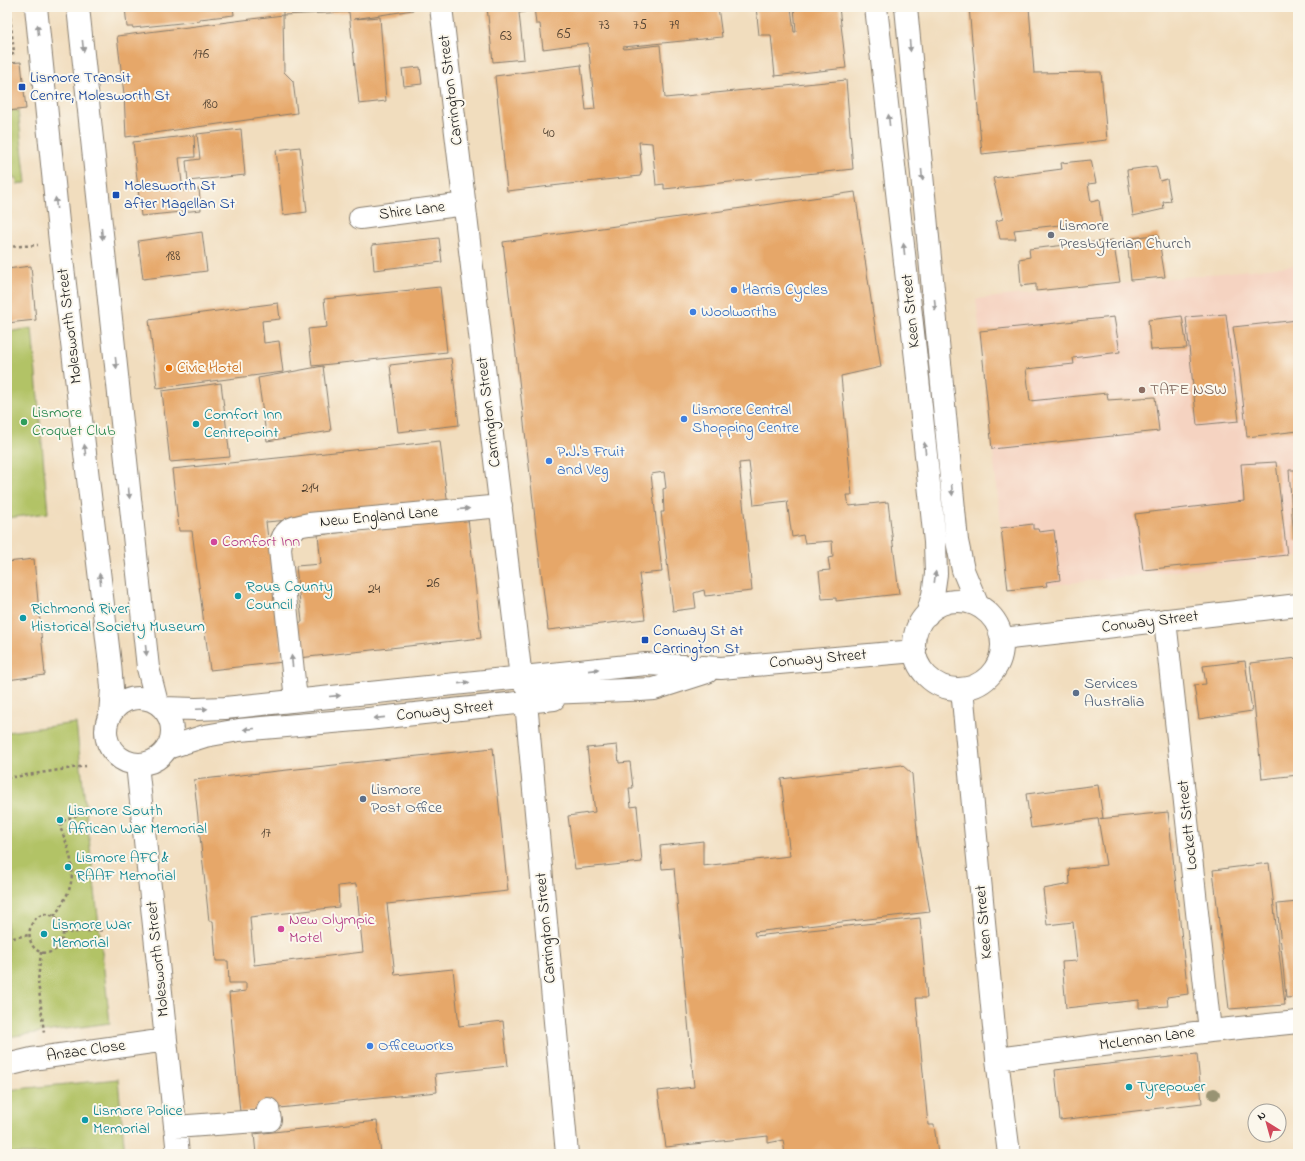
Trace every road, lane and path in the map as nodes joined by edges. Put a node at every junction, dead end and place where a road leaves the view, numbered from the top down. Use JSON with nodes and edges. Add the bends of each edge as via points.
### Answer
{"nodes":[{"id":1,"x":9,"y":7,"type":"edge"},
{"id":2,"x":36,"y":7,"type":"edge"},
{"id":3,"x":78,"y":7,"type":"edge"},
{"id":4,"x":441,"y":7,"type":"edge"},
{"id":5,"x":876,"y":7,"type":"edge"},
{"id":6,"x":906,"y":7,"type":"edge"},
{"id":7,"x":7,"y":59,"type":"edge"},
{"id":8,"x":465,"y":204,"type":"junction"},
{"id":9,"x":360,"y":218,"type":"dead end"},
{"id":10,"x":60,"y":242,"type":"junction"},
{"id":11,"x":7,"y":247,"type":"edge"},
{"id":12,"x":501,"y":506,"type":"junction"},
{"id":13,"x":1298,"y":605,"type":"edge"},
{"id":14,"x":978,"y":606,"type":"junction"},
{"id":15,"x":927,"y":615,"type":"junction"},
{"id":16,"x":1165,"y":620,"type":"junction"},
{"id":17,"x":1002,"y":639,"type":"junction"},
{"id":18,"x":915,"y":650,"type":"junction"},
{"id":19,"x":721,"y":668,"type":"junction"},
{"id":20,"x":521,"y":678,"type":"junction"},
{"id":21,"x":654,"y":689,"type":"junction"},
{"id":22,"x":962,"y":689,"type":"junction"},
{"id":23,"x":296,"y":700,"type":"junction"},
{"id":24,"x":526,"y":702,"type":"junction"},
{"id":25,"x":160,"y":705,"type":"junction"},
{"id":26,"x":110,"y":715,"type":"junction"},
{"id":27,"x":167,"y":748,"type":"junction"},
{"id":28,"x":137,"y":764,"type":"junction"},
{"id":29,"x":86,"y":766,"type":"dead end"},
{"id":30,"x":7,"y":778,"type":"edge"},
{"id":31,"x":92,"y":809,"type":"dead end"},
{"id":32,"x":54,"y":916,"type":"junction"},
{"id":33,"x":105,"y":930,"type":"dead end"},
{"id":34,"x":63,"y":933,"type":"junction"},
{"id":35,"x":30,"y":935,"type":"junction"},
{"id":36,"x":7,"y":939,"type":"edge"},
{"id":37,"x":41,"y":952,"type":"junction"},
{"id":38,"x":1298,"y":1022,"type":"edge"},
{"id":39,"x":1210,"y":1031,"type":"junction"},
{"id":40,"x":45,"y":1037,"type":"dead end"},
{"id":41,"x":166,"y":1040,"type":"junction"},
{"id":42,"x":997,"y":1059,"type":"junction"},
{"id":43,"x":7,"y":1065,"type":"edge"},
{"id":44,"x":268,"y":1109,"type":"dead end"},
{"id":45,"x":175,"y":1127,"type":"junction"},
{"id":46,"x":178,"y":1154,"type":"edge"},
{"id":47,"x":567,"y":1154,"type":"edge"},
{"id":48,"x":1009,"y":1154,"type":"edge"}],
"edges":[{"from":1,"to":7,"type":"path","via":[[14,53]]},
{"from":10,"to":2,"type":"street","name":"Molesworth Street","one_way":true},
{"from":3,"to":25,"type":"street","one_way":true,"via":[[148,668]]},
{"from":4,"to":8,"type":"street","name":"Carrington Street"},
{"from":15,"to":5,"type":"street","name":"Keen Street","one_way":true,"via":[[936,574],[935,542]]},
{"from":6,"to":14,"type":"street","name":"Keen Street","one_way":true,"via":[[957,541],[963,570]]},
{"from":8,"to":9,"type":"street","name":"Shire Lane"},
{"from":8,"to":12,"type":"street","name":"Carrington Street"},
{"from":10,"to":11,"type":"path"},
{"from":26,"to":10,"type":"street","name":"Molesworth Street","one_way":true,"via":[[110,664]]},
{"from":12,"to":20,"type":"street","name":"Carrington Street"},
{"from":23,"to":12,"type":"street","name":"New England Lane","one_way":true,"via":[[280,549],[284,533],[294,526],[309,524]]},
{"from":13,"to":16,"type":"street","name":"Conway Street"},
{"from":14,"to":15,"type":"street","via":[[965,602],[951,602]]},
{"from":14,"to":17,"type":"street","via":[[990,614],[998,625]]},
{"from":15,"to":18,"type":"street","via":[[919,626]]},
{"from":16,"to":17,"type":"street","name":"Conway Street"},
{"from":16,"to":39,"type":"street","name":"Lockett Street"},
{"from":17,"to":22,"type":"street","via":[[1002,653],[997,667],[988,678],[976,686]]},
{"from":18,"to":19,"type":"street","name":"Conway Street"},
{"from":18,"to":22,"type":"street","via":[[918,663],[925,675],[948,688]]},
{"from":20,"to":19,"type":"street","name":"Conway Street","one_way":true,"via":[[646,664]]},
{"from":19,"to":21,"type":"street","name":"Conway Street"},
{"from":20,"to":21,"type":"street","via":[[529,688],[546,693]]},
{"from":23,"to":20,"type":"street","name":"Conway Street","one_way":true},
{"from":21,"to":24,"type":"street","name":"Conway Street"},
{"from":22,"to":42,"type":"street","name":"Keen Street"},
{"from":25,"to":23,"type":"street","name":"Conway Street","one_way":true,"via":[[196,709]]},
{"from":24,"to":27,"type":"street","name":"Conway Street","one_way":true,"via":[[368,720],[239,730],[205,736]]},
{"from":24,"to":47,"type":"street","name":"Carrington Street"},
{"from":25,"to":26,"type":"street","via":[[143,698],[127,700]]},
{"from":25,"to":27,"type":"street","via":[[171,720],[172,734]]},
{"from":26,"to":28,"type":"street","via":[[107,731],[111,747],[122,759]]},
{"from":27,"to":28,"type":"street","via":[[155,760]]},
{"from":28,"to":41,"type":"street","name":"Molesworth Street"},
{"from":29,"to":30,"type":"path"},
{"from":31,"to":32,"type":"path","via":[[63,821],[60,827],[72,858],[73,872],[69,891]]},
{"from":32,"to":34,"type":"path","via":[[61,923]]},
{"from":32,"to":35,"type":"path","via":[[44,914],[35,919]]},
{"from":33,"to":34,"type":"path"},
{"from":34,"to":37,"type":"path","via":[[57,949],[52,952]]},
{"from":35,"to":36,"type":"path"},
{"from":35,"to":37,"type":"path","via":[[32,946]]},
{"from":37,"to":40,"type":"path","via":[[38,981]]},
{"from":38,"to":39,"type":"street","name":"McLennan Lane"},
{"from":39,"to":42,"type":"street","name":"McLennan Lane"},
{"from":41,"to":43,"type":"street","name":"Anzac Close","via":[[32,1059]]},
{"from":41,"to":45,"type":"street","name":"Molesworth Street"},
{"from":42,"to":48,"type":"street","name":"Keen Street"},
{"from":44,"to":45,"type":"street","via":[[270,1120]]},
{"from":45,"to":46,"type":"street","name":"Molesworth Street"}]}
